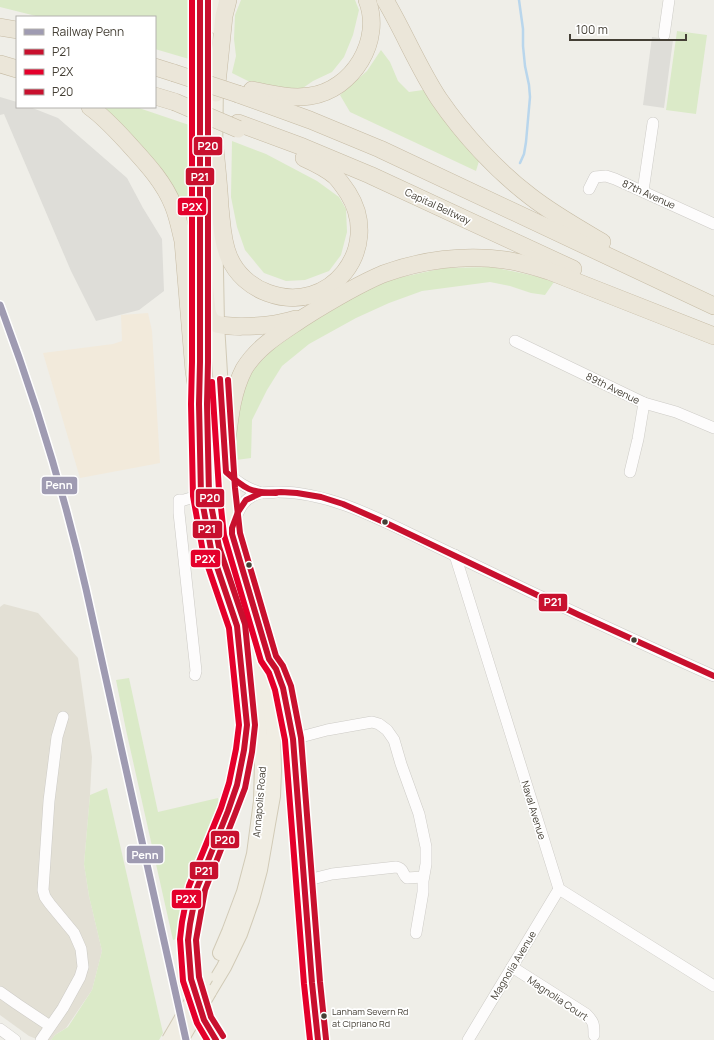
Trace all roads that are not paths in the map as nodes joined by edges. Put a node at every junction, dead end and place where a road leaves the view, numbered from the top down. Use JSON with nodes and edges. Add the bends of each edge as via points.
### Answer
{"nodes":[{"id":1,"x":200,"y":0,"type":"edge"},
{"id":2,"x":217,"y":0,"type":"edge"},
{"id":3,"x":228,"y":0,"type":"edge"},
{"id":4,"x":367,"y":0,"type":"edge"},
{"id":5,"x":384,"y":0,"type":"edge"},
{"id":6,"x":669,"y":0,"type":"edge"},
{"id":7,"x":0,"y":27,"type":"edge"},
{"id":8,"x":16,"y":30,"type":"edge"},
{"id":9,"x":664,"y":35,"type":"dead end"},
{"id":10,"x":0,"y":55,"type":"edge"},
{"id":11,"x":16,"y":59,"type":"edge"},
{"id":12,"x":0,"y":64,"type":"edge"},
{"id":13,"x":156,"y":67,"type":"edge"},
{"id":14,"x":16,"y":69,"type":"edge"},
{"id":15,"x":238,"y":90,"type":"junction"},
{"id":16,"x":216,"y":93,"type":"junction"},
{"id":17,"x":156,"y":96,"type":"edge"},
{"id":18,"x":91,"y":108,"type":"edge"},
{"id":19,"x":653,"y":123,"type":"dead end"},
{"id":20,"x":238,"y":126,"type":"junction"},
{"id":21,"x":216,"y":149,"type":"junction"},
{"id":22,"x":589,"y":189,"type":"dead end"},
{"id":23,"x":643,"y":191,"type":"junction"},
{"id":24,"x":714,"y":224,"type":"edge"},
{"id":25,"x":200,"y":235,"type":"junction"},
{"id":26,"x":681,"y":290,"type":"junction"},
{"id":27,"x":714,"y":306,"type":"edge"},
{"id":28,"x":307,"y":316,"type":"junction"},
{"id":29,"x":217,"y":324,"type":"junction"},
{"id":30,"x":714,"y":336,"type":"edge"},
{"id":31,"x":515,"y":341,"type":"dead end"},
{"id":32,"x":644,"y":403,"type":"junction"},
{"id":33,"x":199,"y":404,"type":"junction"},
{"id":34,"x":714,"y":428,"type":"edge"},
{"id":35,"x":225,"y":465,"type":"junction"},
{"id":36,"x":630,"y":472,"type":"dead end"},
{"id":37,"x":261,"y":493,"type":"junction"},
{"id":38,"x":201,"y":495,"type":"junction"},
{"id":39,"x":232,"y":528,"type":"junction"},
{"id":40,"x":455,"y":555,"type":"junction"},
{"id":41,"x":249,"y":595,"type":"junction"},
{"id":42,"x":237,"y":626,"type":"junction"},
{"id":43,"x":269,"y":659,"type":"junction"},
{"id":44,"x":196,"y":675,"type":"dead end"},
{"id":45,"x":714,"y":676,"type":"edge"},
{"id":46,"x":63,"y":717,"type":"dead end"},
{"id":47,"x":293,"y":739,"type":"junction"},
{"id":48,"x":423,"y":877,"type":"junction"},
{"id":49,"x":304,"y":881,"type":"junction"},
{"id":50,"x":558,"y":889,"type":"junction"},
{"id":51,"x":416,"y":933,"type":"dead end"},
{"id":52,"x":512,"y":967,"type":"junction"},
{"id":53,"x":714,"y":986,"type":"edge"},
{"id":54,"x":0,"y":992,"type":"edge"},
{"id":55,"x":50,"y":1026,"type":"junction"},
{"id":56,"x":0,"y":1029,"type":"edge"},
{"id":57,"x":594,"y":1035,"type":"dead end"},
{"id":58,"x":15,"y":1040,"type":"edge"},
{"id":59,"x":41,"y":1040,"type":"edge"},
{"id":60,"x":169,"y":1040,"type":"edge"},
{"id":61,"x":181,"y":1040,"type":"edge"},
{"id":62,"x":216,"y":1040,"type":"edge"},
{"id":63,"x":318,"y":1040,"type":"edge"},
{"id":64,"x":468,"y":1040,"type":"edge"}],
"edges":[{"from":1,"to":25,"type":"main road","name":"Annapolis Road"},
{"from":2,"to":16,"type":"main road","name":"Annapolis Road"},
{"from":3,"to":16,"type":"highway"},
{"from":4,"to":15,"type":"highway","via":[[371,16],[368,45],[362,60],[342,83],[312,96],[293,97]]},
{"from":5,"to":26,"type":"highway","via":[[439,98],[492,163],[547,209]]},
{"from":6,"to":9,"type":"street"},
{"from":7,"to":8,"type":"highway"},
{"from":10,"to":11,"type":"highway"},
{"from":12,"to":14,"type":"highway"},
{"from":13,"to":15,"type":"highway","bridge":true},
{"from":15,"to":26,"type":"highway","via":[[380,149]]},
{"from":16,"to":21,"type":"main road","name":"Annapolis Road"},
{"from":17,"to":20,"type":"highway","name":"Capital Beltway","bridge":true},
{"from":18,"to":33,"type":"highway","via":[[111,125],[156,175],[173,204],[183,241]]},
{"from":19,"to":23,"type":"street"},
{"from":20,"to":21,"type":"highway","via":[[322,167],[336,177],[351,197],[359,223],[359,236],[350,264],[335,283],[311,296],[286,298],[260,290],[240,274],[229,258],[224,244]]},
{"from":20,"to":30,"type":"highway","name":"Capital Beltway","via":[[303,147],[370,175]]},
{"from":21,"to":29,"type":"main road","name":"Annapolis Road"},
{"from":22,"to":23,"type":"street","name":"87th Avenue","via":[[595,177],[606,176]]},
{"from":23,"to":24,"type":"street","name":"87th Avenue"},
{"from":25,"to":29,"type":"highway","via":[[207,311]]},
{"from":25,"to":33,"type":"main road","name":"Annapolis Road"},
{"from":26,"to":27,"type":"highway"},
{"from":28,"to":29,"type":"highway","via":[[259,326]]},
{"from":28,"to":30,"type":"highway","via":[[360,284],[383,274],[428,262],[453,258],[481,258],[504,260],[549,271]]},
{"from":28,"to":35,"type":"highway","via":[[261,348],[244,370],[233,398]]},
{"from":29,"to":35,"type":"main road","name":"Annapolis Road"},
{"from":31,"to":32,"type":"street","name":"89th Avenue"},
{"from":32,"to":34,"type":"street","name":"89th Avenue","via":[[676,412]]},
{"from":32,"to":36,"type":"street"},
{"from":33,"to":38,"type":"main road","name":"Annapolis Road"},
{"from":35,"to":37,"type":"street","via":[[240,484]]},
{"from":35,"to":39,"type":"main road","name":"Annapolis Road"},
{"from":37,"to":39,"type":"street","via":[[246,500]]},
{"from":37,"to":40,"type":"street","via":[[297,493],[343,504]]},
{"from":38,"to":41,"type":"main road","via":[[209,496],[215,503],[228,558]]},
{"from":38,"to":42,"type":"main road","name":"Annapolis Road","via":[[211,549]]},
{"from":38,"to":44,"type":"street","via":[[179,500],[178,513]]},
{"from":39,"to":41,"type":"main road","name":"Annapolis Road"},
{"from":40,"to":45,"type":"street"},
{"from":40,"to":50,"type":"street","name":"Naval Avenue"},
{"from":41,"to":43,"type":"main road","name":"Annapolis Road"},
{"from":42,"to":60,"type":"main road","name":"Annapolis Road","bridge":true,"via":[[247,642],[258,696],[262,762],[261,801],[254,854],[244,892],[218,958]]},
{"from":42,"to":62,"type":"main road","via":[[247,725],[244,750],[237,784],[197,888],[188,940],[191,979],[204,1020]]},
{"from":43,"to":47,"type":"main road","via":[[276,669],[285,696]]},
{"from":43,"to":61,"type":"main road","name":"Annapolis Road","bridge":true,"via":[[266,670],[272,728],[273,796],[260,870],[247,913],[224,967]]},
{"from":46,"to":55,"type":"street","via":[[57,737],[48,801],[43,890],[74,933],[82,949],[83,967],[63,1008]]},
{"from":47,"to":48,"type":"street","via":[[372,722],[387,730],[394,740],[419,814],[427,856]]},
{"from":47,"to":49,"type":"main road"},
{"from":48,"to":49,"type":"street","via":[[407,878],[403,871],[396,867],[332,874]]},
{"from":48,"to":51,"type":"street"},
{"from":49,"to":63,"type":"main road"},
{"from":50,"to":52,"type":"street","name":"Magnolia Avenue"},
{"from":50,"to":53,"type":"street"},
{"from":52,"to":57,"type":"street","name":"Magnolia Court","via":[[586,1014],[594,1024]]},
{"from":52,"to":64,"type":"street","name":"Magnolia Avenue"},
{"from":54,"to":55,"type":"street"},
{"from":55,"to":59,"type":"street"},
{"from":56,"to":58,"type":"street"}]}
